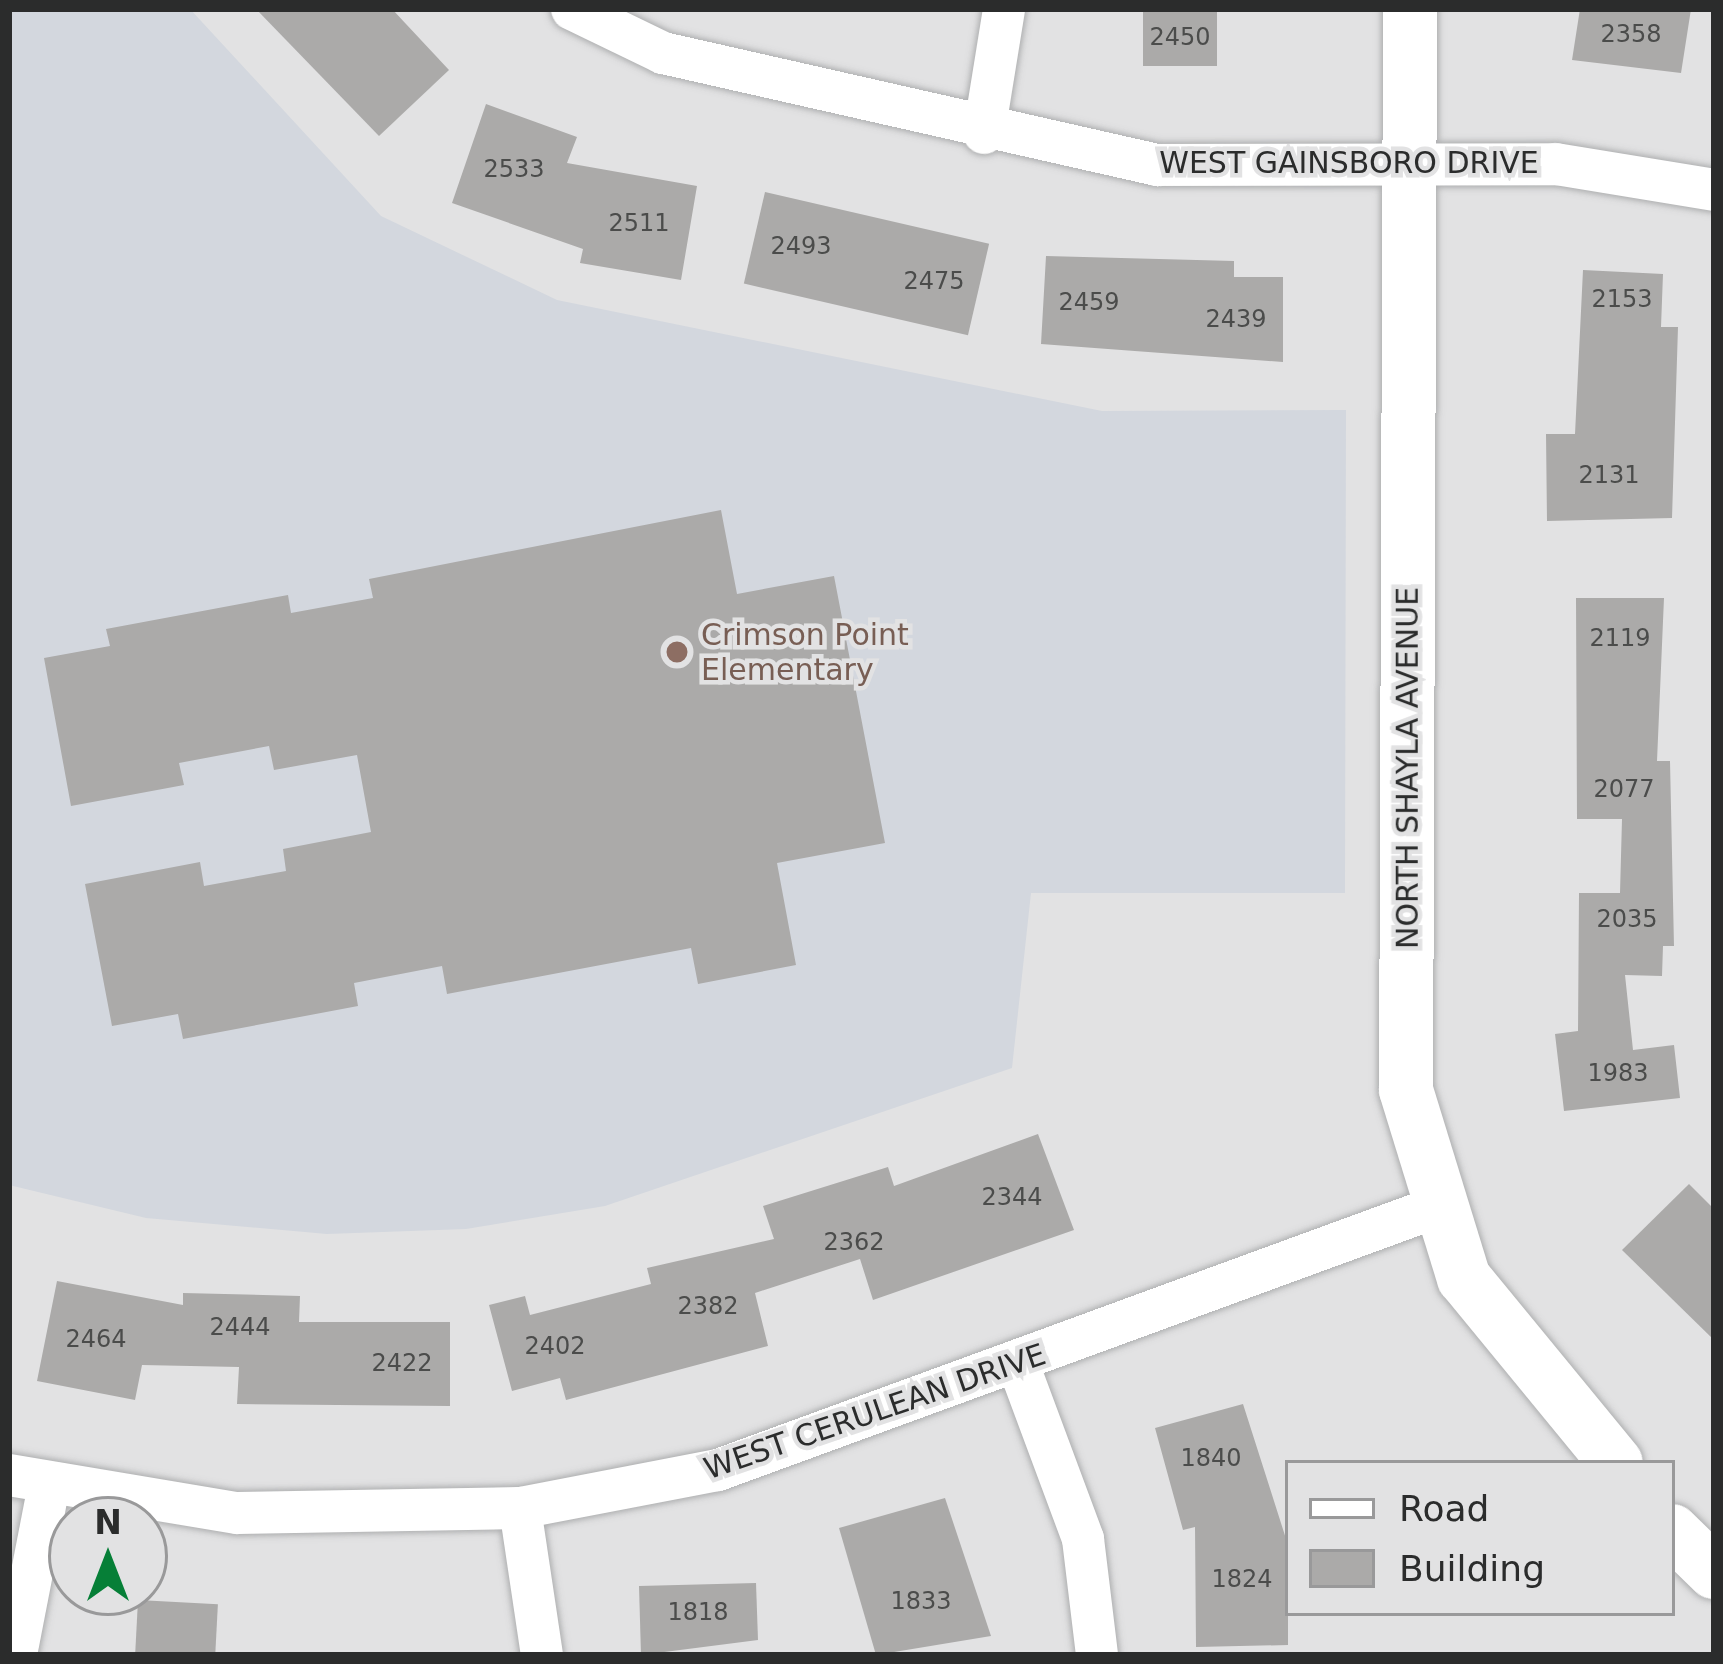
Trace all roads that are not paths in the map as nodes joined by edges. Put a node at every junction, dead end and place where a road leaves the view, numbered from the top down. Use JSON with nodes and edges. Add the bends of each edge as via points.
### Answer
{"nodes":[{"id":1,"x":572,"y":9,"type":"edge"},
{"id":2,"x":1004,"y":9,"type":"edge"},
{"id":3,"x":1410,"y":9,"type":"edge"},
{"id":4,"x":983,"y":134,"type":"junction"},
{"id":5,"x":1410,"y":164,"type":"junction"},
{"id":6,"x":1714,"y":190,"type":"edge"},
{"id":7,"x":1435,"y":1208,"type":"junction"},
{"id":8,"x":1018,"y":1364,"type":"junction"},
{"id":9,"x":1614,"y":1460,"type":"edge"},
{"id":10,"x":29,"y":1480,"type":"edge"},
{"id":11,"x":520,"y":1508,"type":"junction"},
{"id":12,"x":1675,"y":1534,"type":"edge"},
{"id":13,"x":1714,"y":1572,"type":"edge"},
{"id":14,"x":16,"y":1655,"type":"edge"},
{"id":15,"x":542,"y":1655,"type":"edge"},
{"id":16,"x":1097,"y":1655,"type":"edge"}],
"edges":[{"from":1,"to":4,"type":"street","name":"WEST GAINSBORO DRIVE","via":[[663,53]]},
{"from":2,"to":4,"type":"street"},
{"from":3,"to":5,"type":"street","name":"NORTH SHAYLA AVENUE"},
{"from":4,"to":5,"type":"street","name":"WEST GAINSBORO DRIVE","via":[[1157,165]]},
{"from":5,"to":6,"type":"street","name":"WEST GAINSBORO DRIVE","via":[[1556,164]]},
{"from":5,"to":7,"type":"street","name":"NORTH SHAYLA AVENUE","via":[[1406,1090]]},
{"from":7,"to":8,"type":"street","name":"WEST CERULEAN DRIVE"},
{"from":7,"to":9,"type":"street","name":"NORTH SHAYLA AVENUE","via":[[1464,1278]]},
{"from":8,"to":11,"type":"street","name":"WEST CERULEAN DRIVE","via":[[718,1470]]},
{"from":8,"to":16,"type":"street","via":[[1084,1539]]},
{"from":10,"to":11,"type":"street","name":"WEST CERULEAN DRIVE","via":[[236,1513]]},
{"from":10,"to":14,"type":"street"},
{"from":11,"to":15,"type":"street"},
{"from":12,"to":13,"type":"street"}]}
